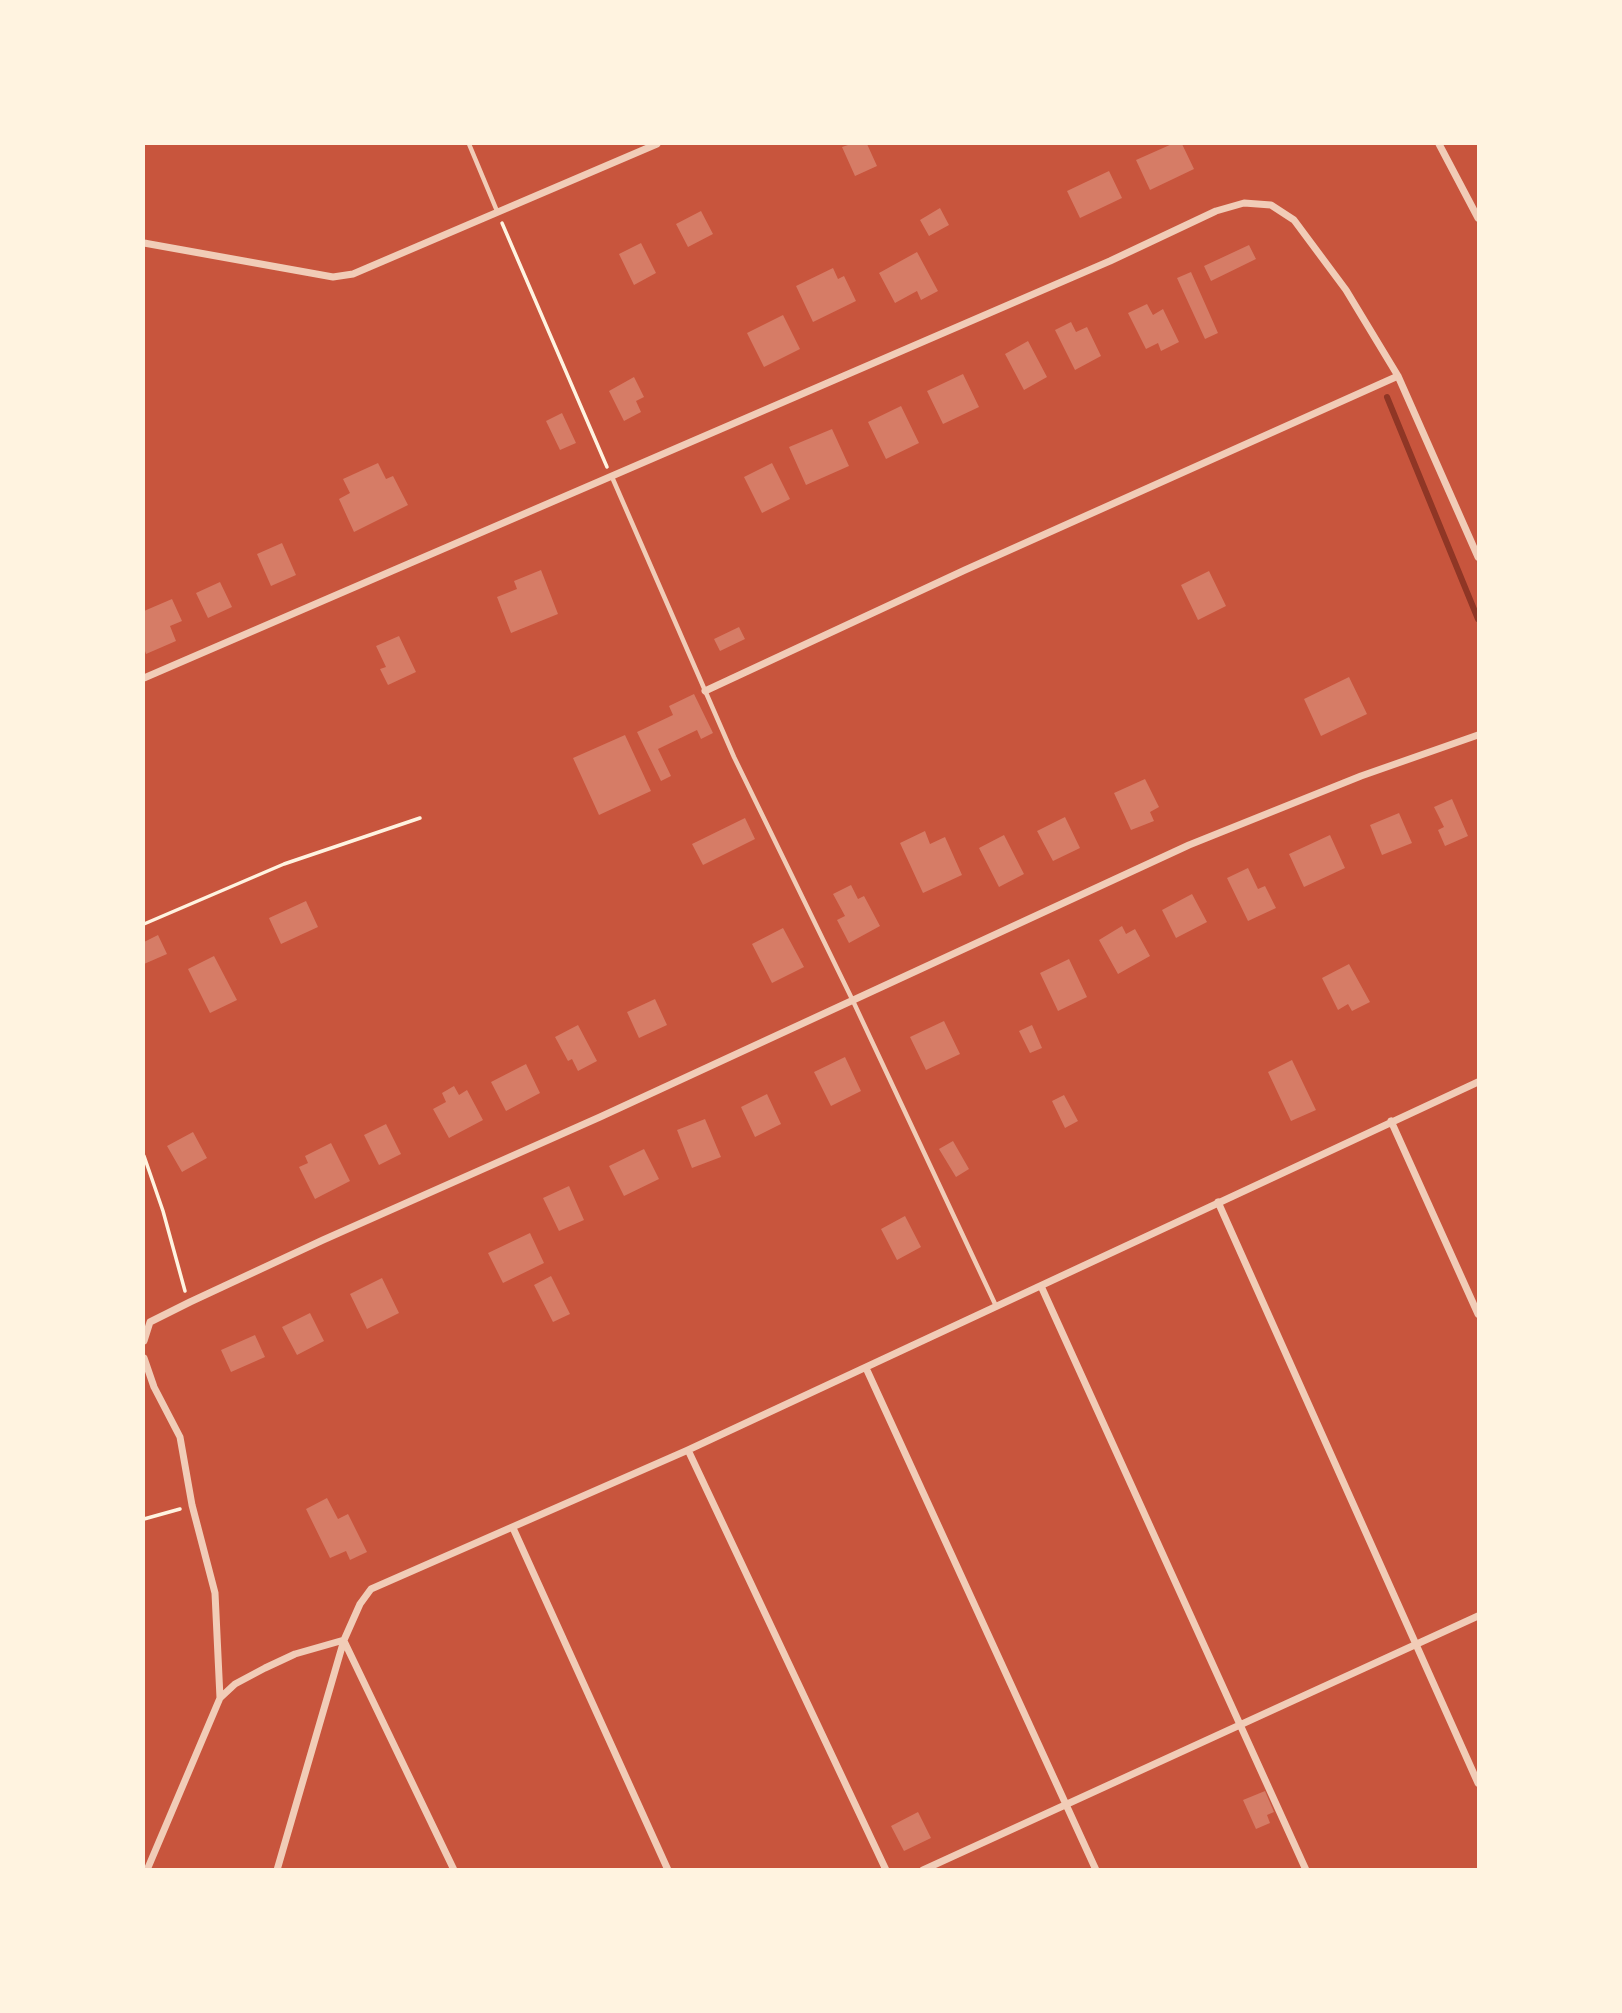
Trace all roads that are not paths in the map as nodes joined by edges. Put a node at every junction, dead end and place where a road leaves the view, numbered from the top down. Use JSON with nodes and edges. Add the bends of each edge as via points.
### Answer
{"nodes":[{"id":1,"x":469,"y":144,"type":"edge"},
{"id":2,"x":657,"y":144,"type":"edge"},
{"id":3,"x":1438,"y":144,"type":"edge"},
{"id":4,"x":498,"y":211,"type":"junction"},
{"id":5,"x":1479,"y":218,"type":"edge"},
{"id":6,"x":144,"y":243,"type":"edge"},
{"id":7,"x":1398,"y":376,"type":"junction"},
{"id":8,"x":612,"y":477,"type":"junction"},
{"id":9,"x":1479,"y":557,"type":"edge"},
{"id":10,"x":144,"y":678,"type":"edge"},
{"id":11,"x":705,"y":691,"type":"junction"},
{"id":12,"x":1479,"y":735,"type":"edge"},
{"id":13,"x":853,"y":1001,"type":"junction"},
{"id":14,"x":1479,"y":1082,"type":"edge"},
{"id":15,"x":1391,"y":1121,"type":"junction"},
{"id":16,"x":1218,"y":1202,"type":"junction"},
{"id":17,"x":1041,"y":1286,"type":"junction"},
{"id":18,"x":996,"y":1307,"type":"junction"},
{"id":19,"x":1479,"y":1314,"type":"edge"},
{"id":20,"x":144,"y":1341,"type":"edge"},
{"id":21,"x":144,"y":1358,"type":"edge"},
{"id":22,"x":866,"y":1368,"type":"junction"},
{"id":23,"x":688,"y":1450,"type":"junction"},
{"id":24,"x":513,"y":1528,"type":"junction"},
{"id":25,"x":1479,"y":1616,"type":"edge"},
{"id":26,"x":344,"y":1640,"type":"junction"},
{"id":27,"x":1416,"y":1644,"type":"junction"},
{"id":28,"x":219,"y":1698,"type":"junction"},
{"id":29,"x":1241,"y":1724,"type":"junction"},
{"id":30,"x":1479,"y":1783,"type":"edge"},
{"id":31,"x":1066,"y":1804,"type":"junction"},
{"id":32,"x":147,"y":1870,"type":"edge"},
{"id":33,"x":277,"y":1870,"type":"edge"},
{"id":34,"x":454,"y":1870,"type":"edge"},
{"id":35,"x":668,"y":1870,"type":"edge"},
{"id":36,"x":886,"y":1870,"type":"edge"},
{"id":37,"x":923,"y":1870,"type":"edge"},
{"id":38,"x":1096,"y":1870,"type":"edge"},
{"id":39,"x":1306,"y":1870,"type":"edge"}],
"edges":[{"from":1,"to":4,"type":"lane"},
{"from":2,"to":4,"type":"street"},
{"from":3,"to":5,"type":"street"},
{"from":4,"to":6,"type":"street","via":[[354,274],[333,277]]},
{"from":7,"to":8,"type":"street","via":[[1346,290],[1294,220],[1271,205],[1244,203],[1216,211]]},
{"from":7,"to":9,"type":"street"},
{"from":7,"to":11,"type":"street"},
{"from":8,"to":10,"type":"street"},
{"from":8,"to":11,"type":"lane"},
{"from":11,"to":13,"type":"lane"},
{"from":12,"to":13,"type":"street","via":[[1361,776],[1189,845]]},
{"from":13,"to":18,"type":"lane"},
{"from":13,"to":20,"type":"street","via":[[190,1302],[150,1322]]},
{"from":14,"to":15,"type":"street"},
{"from":15,"to":16,"type":"street"},
{"from":15,"to":19,"type":"street"},
{"from":16,"to":17,"type":"street"},
{"from":16,"to":27,"type":"street"},
{"from":17,"to":18,"type":"street"},
{"from":17,"to":29,"type":"street"},
{"from":18,"to":22,"type":"street"},
{"from":21,"to":28,"type":"street","via":[[180,1437],[215,1593]]},
{"from":22,"to":23,"type":"street"},
{"from":22,"to":31,"type":"street"},
{"from":23,"to":24,"type":"street"},
{"from":23,"to":36,"type":"street"},
{"from":24,"to":26,"type":"street","via":[[371,1589]]},
{"from":24,"to":35,"type":"street"},
{"from":25,"to":27,"type":"street"},
{"from":26,"to":28,"type":"street","via":[[295,1654],[235,1684]]},
{"from":26,"to":33,"type":"street"},
{"from":26,"to":34,"type":"street"},
{"from":27,"to":29,"type":"street"},
{"from":27,"to":30,"type":"street"},
{"from":28,"to":32,"type":"street"},
{"from":29,"to":31,"type":"street"},
{"from":29,"to":39,"type":"street"},
{"from":31,"to":37,"type":"street"},
{"from":31,"to":38,"type":"street"}]}
